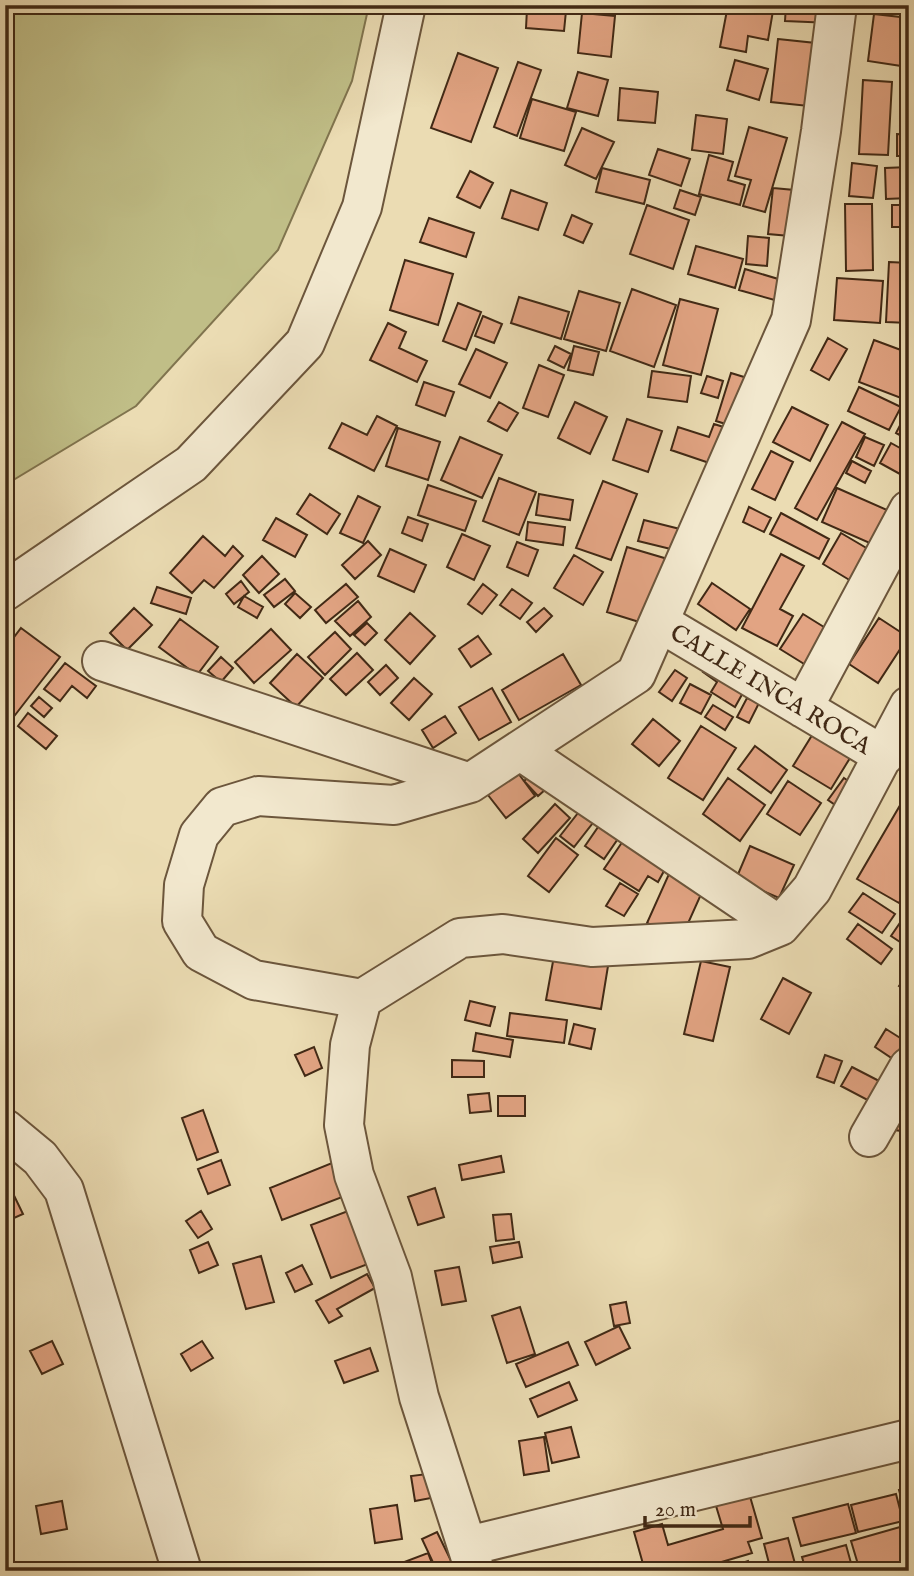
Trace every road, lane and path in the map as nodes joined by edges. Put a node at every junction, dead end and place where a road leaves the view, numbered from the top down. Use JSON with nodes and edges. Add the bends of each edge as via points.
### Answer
{"nodes":[{"id":1,"x":405,"y":5,"type":"edge"},
{"id":2,"x":836,"y":5,"type":"edge"},
{"id":3,"x":909,"y":510,"type":"edge"},
{"id":4,"x":5,"y":591,"type":"edge"},
{"id":5,"x":659,"y":622,"type":"junction"},
{"id":6,"x":102,"y":661,"type":"dead end"},
{"id":7,"x":803,"y":708,"type":"junction"},
{"id":8,"x":906,"y":718,"type":"edge"},
{"id":9,"x":521,"y":751,"type":"junction"},
{"id":10,"x":884,"y":756,"type":"junction"},
{"id":11,"x":470,"y":783,"type":"junction"},
{"id":12,"x":780,"y":926,"type":"junction"},
{"id":13,"x":362,"y":999,"type":"junction"},
{"id":14,"x":909,"y":1067,"type":"edge"},
{"id":15,"x":5,"y":1129,"type":"edge"},
{"id":16,"x":869,"y":1137,"type":"dead end"},
{"id":17,"x":909,"y":1439,"type":"edge"},
{"id":18,"x":472,"y":1559,"type":"edge"},
{"id":19,"x":182,"y":1571,"type":"edge"}],
"edges":[{"from":1,"to":4,"type":"street","via":[[362,207],[305,343],[191,464]]},
{"from":2,"to":5,"type":"street","via":[[791,320]]},
{"from":3,"to":7,"type":"street"},
{"from":5,"to":7,"type":"street","name":"CALLE INCA ROCA"},
{"from":5,"to":9,"type":"street","via":[[636,674]]},
{"from":6,"to":11,"type":"street"},
{"from":7,"to":10,"type":"street","name":"CALLE INCA ROCA"},
{"from":8,"to":10,"type":"street"},
{"from":9,"to":11,"type":"street"},
{"from":9,"to":12,"type":"street"},
{"from":10,"to":12,"type":"street","via":[[812,889]]},
{"from":11,"to":13,"type":"street","via":[[394,805],[258,796],[222,807],[199,835],[184,885],[182,921],[201,952],[254,979]]},
{"from":12,"to":13,"type":"street","via":[[748,939],[592,947],[503,934],[460,938]]},
{"from":13,"to":18,"type":"street","via":[[350,1045],[344,1125],[354,1175],[392,1277],[419,1397]]},
{"from":14,"to":16,"type":"street"},
{"from":15,"to":19,"type":"street","via":[[40,1158],[64,1190]]},
{"from":17,"to":18,"type":"street"}]}
